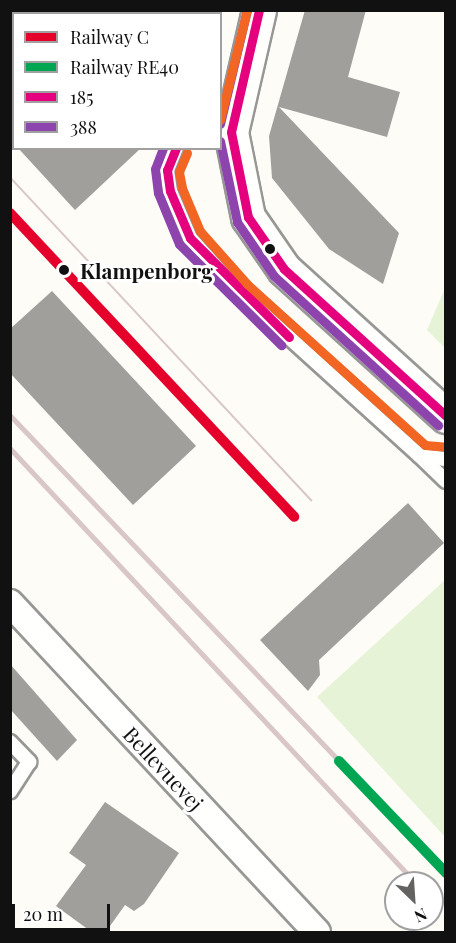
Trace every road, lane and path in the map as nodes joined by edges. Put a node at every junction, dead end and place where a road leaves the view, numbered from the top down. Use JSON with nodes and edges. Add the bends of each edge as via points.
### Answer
{"nodes":[{"id":1,"x":259,"y":10,"type":"edge"},
{"id":2,"x":226,"y":132,"type":"edge"},
{"id":3,"x":176,"y":150,"type":"edge"},
{"id":4,"x":446,"y":416,"type":"edge"},
{"id":5,"x":420,"y":456,"type":"junction"},
{"id":6,"x":446,"y":459,"type":"edge"},
{"id":7,"x":446,"y":481,"type":"edge"},
{"id":8,"x":10,"y":603,"type":"edge"},
{"id":9,"x":10,"y":742,"type":"edge"},
{"id":10,"x":10,"y":791,"type":"edge"},
{"id":11,"x":317,"y":933,"type":"edge"}],
"edges":[{"from":1,"to":2,"type":"street"},
{"from":2,"to":4,"type":"street","via":[[238,186],[268,250]]},
{"from":3,"to":5,"type":"lane","via":[[167,170],[170,191],[190,238],[239,292]]},
{"from":5,"to":6,"type":"lane"},
{"from":5,"to":7,"type":"lane"},
{"from":8,"to":11,"type":"street","name":"Bellevuevej"},
{"from":9,"to":10,"type":"lane","via":[[29,762]]}]}
